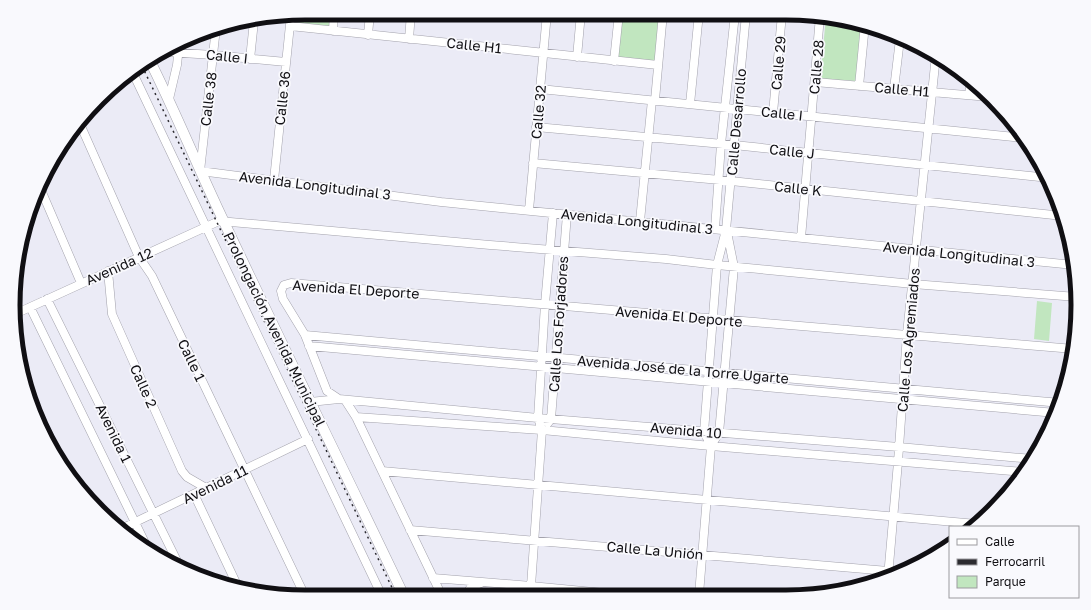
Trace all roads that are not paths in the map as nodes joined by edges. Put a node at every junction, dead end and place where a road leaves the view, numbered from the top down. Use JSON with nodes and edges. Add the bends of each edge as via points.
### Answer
{"nodes":[{"id":1,"x":334,"y":20,"type":"edge"},
{"id":2,"x":369,"y":20,"type":"edge"},
{"id":3,"x":410,"y":20,"type":"edge"},
{"id":4,"x":546,"y":20,"type":"edge"},
{"id":5,"x":580,"y":20,"type":"edge"},
{"id":6,"x":618,"y":20,"type":"edge"},
{"id":7,"x":663,"y":20,"type":"edge"},
{"id":8,"x":698,"y":20,"type":"edge"},
{"id":9,"x":734,"y":20,"type":"edge"},
{"id":10,"x":745,"y":20,"type":"edge"},
{"id":11,"x":781,"y":20,"type":"edge"},
{"id":12,"x":290,"y":21,"type":"edge"},
{"id":13,"x":820,"y":22,"type":"edge"},
{"id":14,"x":254,"y":24,"type":"edge"},
{"id":15,"x":290,"y":26,"type":"junction"},
{"id":16,"x":333,"y":31,"type":"junction"},
{"id":17,"x":864,"y":31,"type":"edge"},
{"id":18,"x":215,"y":34,"type":"edge"},
{"id":19,"x":368,"y":35,"type":"junction"},
{"id":20,"x":409,"y":39,"type":"junction"},
{"id":21,"x":899,"y":44,"type":"edge"},
{"id":22,"x":178,"y":49,"type":"edge"},
{"id":23,"x":543,"y":52,"type":"junction"},
{"id":24,"x":213,"y":55,"type":"junction"},
{"id":25,"x":577,"y":57,"type":"junction"},
{"id":26,"x":250,"y":58,"type":"junction"},
{"id":27,"x":614,"y":61,"type":"junction"},
{"id":28,"x":286,"y":62,"type":"junction"},
{"id":29,"x":935,"y":62,"type":"edge"},
{"id":30,"x":152,"y":65,"type":"edge"},
{"id":31,"x":658,"y":65,"type":"junction"},
{"id":32,"x":135,"y":77,"type":"edge"},
{"id":33,"x":815,"y":82,"type":"junction"},
{"id":34,"x":859,"y":86,"type":"junction"},
{"id":35,"x":970,"y":88,"type":"edge"},
{"id":36,"x":540,"y":89,"type":"junction"},
{"id":37,"x":894,"y":89,"type":"junction"},
{"id":38,"x":933,"y":92,"type":"junction"},
{"id":39,"x":969,"y":95,"type":"junction"},
{"id":40,"x":980,"y":96,"type":"edge"},
{"id":41,"x":169,"y":99,"type":"junction"},
{"id":42,"x":653,"y":100,"type":"junction"},
{"id":43,"x":690,"y":104,"type":"junction"},
{"id":44,"x":725,"y":108,"type":"junction"},
{"id":45,"x":737,"y":109,"type":"junction"},
{"id":46,"x":773,"y":112,"type":"junction"},
{"id":47,"x":812,"y":116,"type":"junction"},
{"id":48,"x":536,"y":127,"type":"junction"},
{"id":49,"x":82,"y":128,"type":"edge"},
{"id":50,"x":929,"y":128,"type":"junction"},
{"id":51,"x":648,"y":137,"type":"junction"},
{"id":52,"x":1016,"y":137,"type":"edge"},
{"id":53,"x":721,"y":144,"type":"junction"},
{"id":54,"x":734,"y":145,"type":"junction"},
{"id":55,"x":809,"y":153,"type":"junction"},
{"id":56,"x":533,"y":163,"type":"junction"},
{"id":57,"x":924,"y":165,"type":"junction"},
{"id":58,"x":200,"y":171,"type":"junction"},
{"id":59,"x":645,"y":173,"type":"junction"},
{"id":60,"x":1041,"y":177,"type":"edge"},
{"id":61,"x":274,"y":180,"type":"junction"},
{"id":62,"x":719,"y":180,"type":"junction"},
{"id":63,"x":730,"y":181,"type":"junction"},
{"id":64,"x":806,"y":189,"type":"junction"},
{"id":65,"x":43,"y":194,"type":"edge"},
{"id":66,"x":921,"y":200,"type":"junction"},
{"id":67,"x":528,"y":210,"type":"junction"},
{"id":68,"x":553,"y":213,"type":"junction"},
{"id":69,"x":567,"y":214,"type":"junction"},
{"id":70,"x":1057,"y":215,"type":"edge"},
{"id":71,"x":640,"y":221,"type":"junction"},
{"id":72,"x":224,"y":222,"type":"junction"},
{"id":73,"x":205,"y":227,"type":"junction"},
{"id":74,"x":716,"y":229,"type":"junction"},
{"id":75,"x":726,"y":230,"type":"junction"},
{"id":76,"x":801,"y":238,"type":"junction"},
{"id":77,"x":916,"y":249,"type":"junction"},
{"id":78,"x":549,"y":250,"type":"junction"},
{"id":79,"x":564,"y":251,"type":"junction"},
{"id":80,"x":139,"y":257,"type":"junction"},
{"id":81,"x":1068,"y":264,"type":"edge"},
{"id":82,"x":717,"y":265,"type":"junction"},
{"id":83,"x":734,"y":267,"type":"junction"},
{"id":84,"x":108,"y":271,"type":"junction"},
{"id":85,"x":81,"y":283,"type":"junction"},
{"id":86,"x":913,"y":284,"type":"junction"},
{"id":87,"x":1071,"y":296,"type":"edge"},
{"id":88,"x":47,"y":299,"type":"junction"},
{"id":89,"x":545,"y":304,"type":"junction"},
{"id":90,"x":559,"y":306,"type":"junction"},
{"id":91,"x":30,"y":307,"type":"junction"},
{"id":92,"x":20,"y":312,"type":"edge"},
{"id":93,"x":713,"y":318,"type":"junction"},
{"id":94,"x":730,"y":320,"type":"junction"},
{"id":95,"x":907,"y":334,"type":"junction"},
{"id":96,"x":304,"y":335,"type":"junction"},
{"id":97,"x":309,"y":346,"type":"junction"},
{"id":98,"x":1068,"y":348,"type":"edge"},
{"id":99,"x":541,"y":357,"type":"junction"},
{"id":100,"x":556,"y":358,"type":"junction"},
{"id":101,"x":541,"y":368,"type":"junction"},
{"id":102,"x":555,"y":369,"type":"junction"},
{"id":103,"x":709,"y":371,"type":"junction"},
{"id":104,"x":725,"y":372,"type":"junction"},
{"id":105,"x":708,"y":382,"type":"junction"},
{"id":106,"x":724,"y":383,"type":"junction"},
{"id":107,"x":903,"y":389,"type":"junction"},
{"id":108,"x":342,"y":400,"type":"junction"},
{"id":109,"x":902,"y":400,"type":"junction"},
{"id":110,"x":1054,"y":401,"type":"edge"},
{"id":111,"x":310,"y":402,"type":"junction"},
{"id":112,"x":1050,"y":412,"type":"edge"},
{"id":113,"x":356,"y":417,"type":"junction"},
{"id":114,"x":538,"y":418,"type":"junction"},
{"id":115,"x":551,"y":419,"type":"junction"},
{"id":116,"x":542,"y":430,"type":"junction"},
{"id":117,"x":704,"y":432,"type":"junction"},
{"id":118,"x":719,"y":433,"type":"junction"},
{"id":119,"x":308,"y":439,"type":"junction"},
{"id":120,"x":711,"y":446,"type":"junction"},
{"id":121,"x":899,"y":447,"type":"junction"},
{"id":122,"x":1026,"y":458,"type":"edge"},
{"id":123,"x":898,"y":462,"type":"junction"},
{"id":124,"x":244,"y":470,"type":"junction"},
{"id":125,"x":382,"y":471,"type":"junction"},
{"id":126,"x":1017,"y":472,"type":"edge"},
{"id":127,"x":538,"y":485,"type":"junction"},
{"id":128,"x":206,"y":488,"type":"junction"},
{"id":129,"x":194,"y":494,"type":"junction"},
{"id":130,"x":707,"y":501,"type":"junction"},
{"id":131,"x":154,"y":514,"type":"junction"},
{"id":132,"x":894,"y":518,"type":"junction"},
{"id":133,"x":135,"y":522,"type":"junction"},
{"id":134,"x":969,"y":523,"type":"edge"},
{"id":135,"x":126,"y":526,"type":"edge"},
{"id":136,"x":410,"y":530,"type":"junction"},
{"id":137,"x":143,"y":539,"type":"edge"},
{"id":138,"x":534,"y":540,"type":"junction"},
{"id":139,"x":702,"y":554,"type":"junction"},
{"id":140,"x":176,"y":560,"type":"edge"},
{"id":141,"x":888,"y":571,"type":"edge"},
{"id":142,"x":882,"y":573,"type":"edge"},
{"id":143,"x":433,"y":578,"type":"junction"},
{"id":144,"x":235,"y":581,"type":"edge"},
{"id":145,"x":483,"y":582,"type":"junction"},
{"id":146,"x":531,"y":586,"type":"junction"},
{"id":147,"x":302,"y":590,"type":"edge"},
{"id":148,"x":379,"y":590,"type":"edge"},
{"id":149,"x":401,"y":590,"type":"edge"},
{"id":150,"x":439,"y":590,"type":"edge"},
{"id":151,"x":469,"y":590,"type":"edge"},
{"id":152,"x":573,"y":590,"type":"edge"},
{"id":153,"x":699,"y":590,"type":"edge"}],
"edges":[{"from":1,"to":16,"type":"street"},
{"from":2,"to":19,"type":"street"},
{"from":3,"to":20,"type":"street"},
{"from":4,"to":23,"type":"street","name":"Calle 32"},
{"from":5,"to":25,"type":"street"},
{"from":6,"to":27,"type":"street"},
{"from":7,"to":31,"type":"street"},
{"from":8,"to":43,"type":"street"},
{"from":9,"to":44,"type":"street","name":"Calle Desarrollo"},
{"from":10,"to":45,"type":"street","name":"Calle Desarrollo"},
{"from":11,"to":46,"type":"street","name":"Calle 29"},
{"from":12,"to":15,"type":"street","name":"Calle 36"},
{"from":13,"to":33,"type":"street","name":"Calle 28"},
{"from":14,"to":26,"type":"street"},
{"from":15,"to":16,"type":"street","name":"Calle H1"},
{"from":15,"to":28,"type":"street","name":"Calle 36"},
{"from":16,"to":19,"type":"street","name":"Calle H1"},
{"from":17,"to":34,"type":"street"},
{"from":18,"to":24,"type":"street","name":"Calle 38"},
{"from":19,"to":20,"type":"street","name":"Calle H1"},
{"from":20,"to":23,"type":"street","name":"Calle H1"},
{"from":21,"to":37,"type":"street"},
{"from":22,"to":24,"type":"street","name":"Calle I"},
{"from":22,"to":41,"type":"street"},
{"from":23,"to":25,"type":"street","name":"Calle H1"},
{"from":23,"to":36,"type":"street","name":"Calle 32"},
{"from":24,"to":26,"type":"street","name":"Calle I"},
{"from":24,"to":58,"type":"street","name":"Calle 38"},
{"from":25,"to":27,"type":"street","name":"Calle H1"},
{"from":26,"to":28,"type":"street","name":"Calle I"},
{"from":27,"to":31,"type":"street","name":"Calle H1"},
{"from":28,"to":61,"type":"street","name":"Calle 36"},
{"from":29,"to":38,"type":"street","name":"Calle Los Agremiados"},
{"from":30,"to":41,"type":"main road","name":"Prolongación Avenida Municipal"},
{"from":31,"to":42,"type":"street"},
{"from":32,"to":73,"type":"street","name":"Prolongación Avenida Municipal"},
{"from":33,"to":34,"type":"street","name":"Calle H1"},
{"from":33,"to":47,"type":"street","name":"Calle 28"},
{"from":34,"to":37,"type":"street","name":"Calle H1"},
{"from":35,"to":39,"type":"street"},
{"from":36,"to":42,"type":"street","name":"Calle I"},
{"from":36,"to":48,"type":"street","name":"Calle 32"},
{"from":37,"to":38,"type":"street","name":"Calle H1"},
{"from":38,"to":39,"type":"street","name":"Calle H1"},
{"from":38,"to":50,"type":"street","name":"Calle Los Agremiados"},
{"from":39,"to":40,"type":"street","name":"Calle H1"},
{"from":41,"to":58,"type":"main road","name":"Prolongación Avenida Municipal"},
{"from":42,"to":43,"type":"street","name":"Calle I"},
{"from":42,"to":51,"type":"street"},
{"from":43,"to":44,"type":"street","name":"Calle I"},
{"from":44,"to":45,"type":"street","name":"Calle I"},
{"from":44,"to":53,"type":"street","name":"Calle Desarrollo"},
{"from":45,"to":46,"type":"street","name":"Calle I"},
{"from":45,"to":54,"type":"street","name":"Calle Desarrollo"},
{"from":46,"to":47,"type":"street","name":"Calle I"},
{"from":47,"to":50,"type":"street","name":"Calle I"},
{"from":47,"to":55,"type":"street","name":"Calle 28"},
{"from":48,"to":51,"type":"street","name":"Calle J"},
{"from":48,"to":56,"type":"street","name":"Calle 32"},
{"from":49,"to":80,"type":"street","name":"Calle 1"},
{"from":50,"to":52,"type":"street","name":"Calle I"},
{"from":50,"to":57,"type":"street","name":"Calle Los Agremiados"},
{"from":51,"to":53,"type":"street","name":"Calle J"},
{"from":51,"to":59,"type":"street"},
{"from":53,"to":54,"type":"street","name":"Calle J"},
{"from":53,"to":62,"type":"street","name":"Calle Desarrollo"},
{"from":54,"to":55,"type":"street","name":"Calle J"},
{"from":54,"to":63,"type":"street","name":"Calle Desarrollo"},
{"from":55,"to":57,"type":"street","name":"Calle J"},
{"from":55,"to":64,"type":"street","name":"Calle 28"},
{"from":56,"to":59,"type":"street","name":"Calle K"},
{"from":56,"to":67,"type":"street","name":"Calle 32"},
{"from":57,"to":60,"type":"street","name":"Calle J"},
{"from":57,"to":66,"type":"street","name":"Calle Los Agremiados"},
{"from":58,"to":61,"type":"street","name":"Avenida Longitudinal 3"},
{"from":58,"to":72,"type":"main road","name":"Prolongación Avenida Municipal"},
{"from":59,"to":62,"type":"street","name":"Calle K"},
{"from":59,"to":71,"type":"street"},
{"from":61,"to":67,"type":"street","name":"Avenida Longitudinal 3","via":[[441,202]]},
{"from":62,"to":63,"type":"street","name":"Calle K"},
{"from":62,"to":74,"type":"street","name":"Calle Desarrollo"},
{"from":63,"to":64,"type":"street","name":"Calle K"},
{"from":63,"to":75,"type":"street","name":"Calle Desarrollo"},
{"from":64,"to":66,"type":"street","name":"Calle K"},
{"from":64,"to":76,"type":"street","name":"Calle 28"},
{"from":65,"to":85,"type":"street"},
{"from":66,"to":70,"type":"street","name":"Calle K"},
{"from":66,"to":77,"type":"street","name":"Calle Los Agremiados"},
{"from":67,"to":68,"type":"street","name":"Avenida Longitudinal 3"},
{"from":68,"to":69,"type":"street","name":"Avenida Longitudinal 3"},
{"from":68,"to":78,"type":"street","name":"Calle Los Forjadores"},
{"from":69,"to":71,"type":"street","name":"Avenida Longitudinal 3"},
{"from":69,"to":79,"type":"street","name":"Calle Los Forjadores"},
{"from":71,"to":74,"type":"street","name":"Avenida Longitudinal 3"},
{"from":72,"to":73,"type":"street","name":"Avenida 12","via":[[219,221]]},
{"from":72,"to":78,"type":"street","name":"Avenida 12"},
{"from":72,"to":111,"type":"main road","name":"Prolongación Avenida Municipal"},
{"from":73,"to":80,"type":"street","name":"Avenida 12"},
{"from":73,"to":119,"type":"street","name":"Prolongación Avenida Municipal"},
{"from":74,"to":75,"type":"street","name":"Avenida Longitudinal 3"},
{"from":75,"to":76,"type":"street","name":"Avenida Longitudinal 3"},
{"from":75,"to":82,"type":"street","name":"Calle Desarrollo"},
{"from":75,"to":83,"type":"street","name":"Calle Desarrollo"},
{"from":76,"to":77,"type":"street","name":"Avenida Longitudinal 3"},
{"from":77,"to":81,"type":"street","name":"Avenida Longitudinal 3"},
{"from":77,"to":86,"type":"street","name":"Calle Los Agremiados"},
{"from":78,"to":79,"type":"street","name":"Avenida 12"},
{"from":78,"to":89,"type":"street","name":"Calle Los Forjadores"},
{"from":79,"to":82,"type":"street","name":"Avenida 12"},
{"from":79,"to":90,"type":"street","name":"Calle Los Forjadores"},
{"from":80,"to":84,"type":"street","name":"Avenida 12"},
{"from":80,"to":124,"type":"street","name":"Calle 1","via":[[152,276]]},
{"from":82,"to":83,"type":"street","name":"Avenida 12"},
{"from":82,"to":93,"type":"street","name":"Calle Desarrollo"},
{"from":83,"to":86,"type":"street","name":"Avenida 12"},
{"from":83,"to":94,"type":"street","name":"Calle Desarrollo"},
{"from":84,"to":85,"type":"street","name":"Avenida 12"},
{"from":84,"to":128,"type":"street","name":"Calle 2","via":[[112,314],[182,471],[187,477]]},
{"from":85,"to":88,"type":"street","name":"Avenida 12"},
{"from":86,"to":87,"type":"street","name":"Avenida 12"},
{"from":86,"to":95,"type":"street","name":"Calle Los Agremiados"},
{"from":88,"to":91,"type":"street","name":"Avenida 12"},
{"from":88,"to":131,"type":"street","name":"Avenida 1"},
{"from":89,"to":90,"type":"street","name":"Avenida El Deporte"},
{"from":89,"to":96,"type":"street","name":"Avenida El Deporte","via":[[291,283],[284,285],[281,291],[283,299]]},
{"from":89,"to":99,"type":"street","name":"Calle Los Forjadores"},
{"from":90,"to":93,"type":"street","name":"Avenida El Deporte"},
{"from":90,"to":100,"type":"street","name":"Calle Los Forjadores"},
{"from":91,"to":92,"type":"street","name":"Avenida 12"},
{"from":91,"to":133,"type":"street","name":"Avenida 1"},
{"from":93,"to":94,"type":"street","name":"Avenida El Deporte"},
{"from":93,"to":103,"type":"street","name":"Calle Desarrollo"},
{"from":94,"to":95,"type":"street","name":"Avenida El Deporte"},
{"from":94,"to":104,"type":"street","name":"Calle Desarrollo"},
{"from":95,"to":98,"type":"street","name":"Avenida El Deporte"},
{"from":95,"to":107,"type":"street","name":"Calle Los Agremiados"},
{"from":96,"to":97,"type":"street"},
{"from":96,"to":99,"type":"street","name":"Avenida José de la Torre Ugarte"},
{"from":97,"to":101,"type":"street","name":"Avenida José de la Torre Ugarte"},
{"from":97,"to":108,"type":"street","via":[[327,391]]},
{"from":99,"to":100,"type":"street","name":"Avenida José de la Torre Ugarte"},
{"from":99,"to":101,"type":"street","name":"Calle Los Forjadores"},
{"from":100,"to":102,"type":"street","name":"Calle Los Forjadores"},
{"from":100,"to":103,"type":"street","name":"Avenida José de la Torre Ugarte"},
{"from":101,"to":102,"type":"street","name":"Avenida José de la Torre Ugarte"},
{"from":101,"to":114,"type":"street","name":"Calle Los Forjadores"},
{"from":102,"to":105,"type":"street","name":"Avenida José de la Torre Ugarte"},
{"from":102,"to":115,"type":"street","name":"Calle Los Forjadores"},
{"from":103,"to":104,"type":"street","name":"Avenida José de la Torre Ugarte"},
{"from":103,"to":105,"type":"street","name":"Calle Desarrollo"},
{"from":104,"to":106,"type":"street","name":"Calle Desarrollo"},
{"from":104,"to":107,"type":"street","name":"Avenida José de la Torre Ugarte"},
{"from":105,"to":106,"type":"street","name":"Avenida José de la Torre Ugarte"},
{"from":105,"to":117,"type":"street","name":"Calle Desarrollo"},
{"from":106,"to":109,"type":"street","name":"Avenida José de la Torre Ugarte"},
{"from":106,"to":118,"type":"street","name":"Calle Desarrollo"},
{"from":107,"to":109,"type":"street","name":"Calle Los Agremiados"},
{"from":107,"to":110,"type":"street","name":"Avenida José de la Torre Ugarte"},
{"from":108,"to":111,"type":"street","name":"Avenida 10"},
{"from":108,"to":113,"type":"street"},
{"from":108,"to":114,"type":"street","name":"Avenida 10"},
{"from":109,"to":112,"type":"street","name":"Avenida José de la Torre Ugarte"},
{"from":109,"to":121,"type":"street","name":"Calle Los Agremiados"},
{"from":111,"to":149,"type":"main road","name":"Prolongación Avenida Municipal"},
{"from":113,"to":116,"type":"street","name":"Avenida 10"},
{"from":113,"to":125,"type":"street"},
{"from":114,"to":115,"type":"street","name":"Avenida 10"},
{"from":114,"to":116,"type":"street","name":"Calle Los Forjadores"},
{"from":115,"to":116,"type":"street"},
{"from":115,"to":117,"type":"street","name":"Avenida 10"},
{"from":116,"to":120,"type":"street","name":"Avenida 10"},
{"from":116,"to":127,"type":"street","name":"Calle Los Forjadores"},
{"from":117,"to":118,"type":"street","name":"Avenida 10"},
{"from":117,"to":120,"type":"street"},
{"from":118,"to":120,"type":"street","name":"Calle Desarrollo"},
{"from":118,"to":121,"type":"street","name":"Avenida 10"},
{"from":119,"to":124,"type":"street","name":"Avenida 11"},
{"from":119,"to":148,"type":"street","name":"Prolongación Avenida Municipal"},
{"from":120,"to":123,"type":"street","name":"Avenida 10"},
{"from":120,"to":130,"type":"street","name":"Calle Desarrollo"},
{"from":121,"to":122,"type":"street","name":"Avenida 10"},
{"from":121,"to":123,"type":"street","name":"Calle Los Agremiados"},
{"from":123,"to":126,"type":"street","name":"Avenida 10"},
{"from":123,"to":132,"type":"street","name":"Calle Los Agremiados"},
{"from":124,"to":128,"type":"street","name":"Avenida 11"},
{"from":124,"to":147,"type":"street","name":"Calle 1"},
{"from":125,"to":127,"type":"street"},
{"from":125,"to":136,"type":"street"},
{"from":127,"to":130,"type":"street"},
{"from":127,"to":138,"type":"street","name":"Calle Los Forjadores"},
{"from":128,"to":129,"type":"street","name":"Avenida 11"},
{"from":129,"to":131,"type":"street","name":"Avenida 11"},
{"from":129,"to":144,"type":"street"},
{"from":130,"to":132,"type":"street"},
{"from":130,"to":139,"type":"street","name":"Calle Desarrollo"},
{"from":131,"to":133,"type":"street","name":"Avenida 11"},
{"from":131,"to":140,"type":"street","name":"Avenida 1"},
{"from":132,"to":134,"type":"street"},
{"from":132,"to":141,"type":"street","name":"Calle Los Agremiados"},
{"from":133,"to":135,"type":"street","name":"Avenida 11"},
{"from":133,"to":137,"type":"street","name":"Avenida 1"},
{"from":136,"to":138,"type":"street","name":"Calle La Unión"},
{"from":136,"to":143,"type":"street"},
{"from":138,"to":139,"type":"street","name":"Calle La Unión"},
{"from":138,"to":146,"type":"street","name":"Calle Los Forjadores"},
{"from":139,"to":142,"type":"street","name":"Calle La Unión"},
{"from":139,"to":153,"type":"street","name":"Calle Desarrollo"},
{"from":143,"to":145,"type":"street"},
{"from":143,"to":150,"type":"street"},
{"from":145,"to":146,"type":"street"},
{"from":145,"to":151,"type":"street"},
{"from":146,"to":152,"type":"street"}]}
